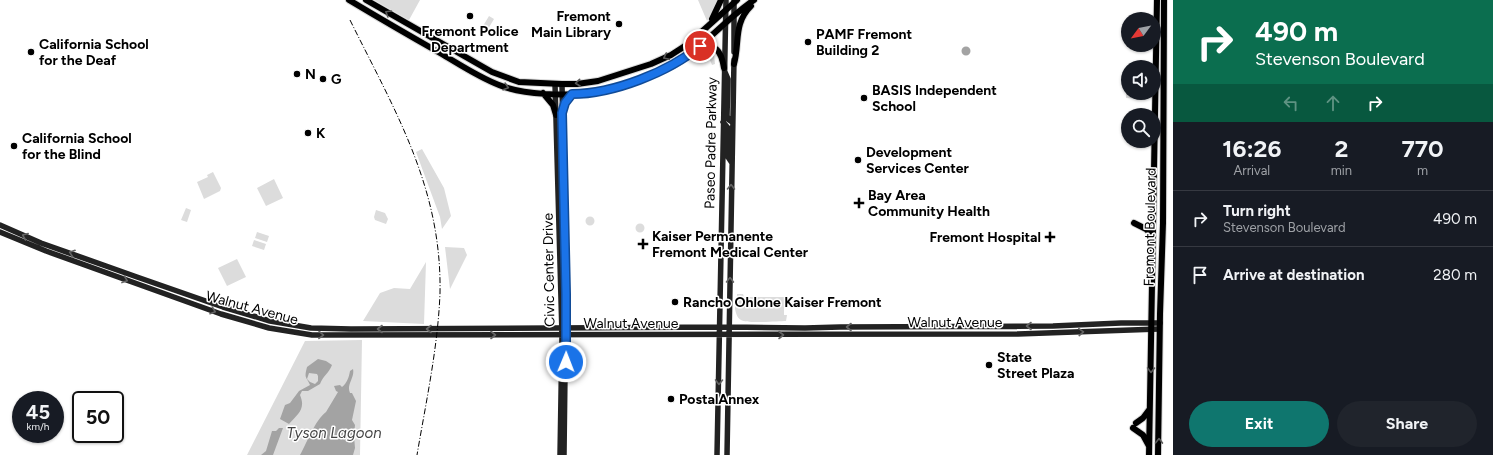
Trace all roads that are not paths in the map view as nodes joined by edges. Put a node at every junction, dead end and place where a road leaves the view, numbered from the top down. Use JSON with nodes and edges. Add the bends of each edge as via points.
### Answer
{"nodes":[{"id":1,"x":349,"y":0,"type":"edge"},
{"id":2,"x":366,"y":0,"type":"edge"},
{"id":3,"x":721,"y":0,"type":"edge"},
{"id":4,"x":726,"y":0,"type":"edge"},
{"id":5,"x":754,"y":0,"type":"edge"},
{"id":6,"x":757,"y":0,"type":"edge"},
{"id":7,"x":1157,"y":0,"type":"edge"},
{"id":8,"x":1164,"y":0,"type":"edge"},
{"id":9,"x":735,"y":1,"type":"edge"},
{"id":10,"x":725,"y":10,"type":"junction"},
{"id":11,"x":734,"y":15,"type":"junction"},
{"id":12,"x":725,"y":22,"type":"junction"},
{"id":13,"x":706,"y":27,"type":"junction"},
{"id":14,"x":692,"y":52,"type":"junction"},
{"id":15,"x":734,"y":64,"type":"junction"},
{"id":16,"x":724,"y":68,"type":"junction"},
{"id":17,"x":558,"y":84,"type":"junction"},
{"id":18,"x":543,"y":93,"type":"junction"},
{"id":19,"x":558,"y":94,"type":"junction"},
{"id":20,"x":572,"y":94,"type":"junction"},
{"id":21,"x":562,"y":112,"type":"junction"},
{"id":22,"x":556,"y":115,"type":"junction"},
{"id":23,"x":723,"y":122,"type":"junction"},
{"id":24,"x":732,"y":122,"type":"junction"},
{"id":25,"x":732,"y":163,"type":"junction"},
{"id":26,"x":1134,"y":223,"type":"dead end"},
{"id":27,"x":0,"y":225,"type":"edge"},
{"id":28,"x":0,"y":232,"type":"edge"},
{"id":29,"x":1152,"y":236,"type":"junction"},
{"id":30,"x":1152,"y":326,"type":"junction"},
{"id":31,"x":1160,"y":326,"type":"junction"},
{"id":32,"x":729,"y":327,"type":"junction"},
{"id":33,"x":564,"y":328,"type":"junction"},
{"id":34,"x":720,"y":328,"type":"junction"},
{"id":35,"x":720,"y":334,"type":"junction"},
{"id":36,"x":729,"y":334,"type":"junction"},
{"id":37,"x":564,"y":335,"type":"junction"},
{"id":38,"x":1150,"y":409,"type":"junction"},
{"id":39,"x":1150,"y":448,"type":"junction"},
{"id":40,"x":560,"y":455,"type":"edge"},
{"id":41,"x":564,"y":455,"type":"edge"},
{"id":42,"x":717,"y":455,"type":"edge"},
{"id":43,"x":727,"y":455,"type":"edge"},
{"id":44,"x":1149,"y":455,"type":"edge"},
{"id":45,"x":1158,"y":455,"type":"edge"}],
"edges":[{"from":1,"to":18,"type":"main road","one_way":true,"via":[[487,79],[518,90]]},
{"from":17,"to":2,"type":"main road","one_way":true,"via":[[519,82],[492,72]]},
{"from":3,"to":13,"type":"main road"},
{"from":4,"to":10,"type":"main road","name":"Paseo Padre Parkway"},
{"from":5,"to":11,"type":"main road"},
{"from":6,"to":15,"type":"main road","via":[[746,11],[739,25]]},
{"from":7,"to":29,"type":"main road","name":"Fremont Boulevard"},
{"from":8,"to":31,"type":"main road","name":"Fremont Boulevard"},
{"from":9,"to":10,"type":"main road"},
{"from":9,"to":11,"type":"main road","name":"Paseo Padre Parkway"},
{"from":10,"to":12,"type":"main road","name":"Paseo Padre Parkway"},
{"from":10,"to":13,"type":"main road"},
{"from":11,"to":12,"type":"main road"},
{"from":11,"to":15,"type":"main road","name":"Paseo Padre Parkway"},
{"from":12,"to":14,"type":"main road"},
{"from":12,"to":16,"type":"main road","name":"Paseo Padre Parkway"},
{"from":13,"to":17,"type":"main road","one_way":true,"via":[[688,44],[651,64],[598,81]]},
{"from":14,"to":16,"type":"main road","via":[[707,47],[715,48],[721,54]]},
{"from":14,"to":20,"type":"main road","via":[[654,74],[603,90]]},
{"from":15,"to":24,"type":"main road","name":"Paseo Padre Parkway"},
{"from":16,"to":23,"type":"main road","name":"Paseo Padre Parkway"},
{"from":16,"to":24,"type":"main road","via":[[728,80],[727,116]]},
{"from":17,"to":19,"type":"main road","name":"Civic Center Drive"},
{"from":18,"to":19,"type":"main road"},
{"from":18,"to":22,"type":"main road","via":[[553,105]]},
{"from":19,"to":20,"type":"main road"},
{"from":19,"to":21,"type":"main road","name":"Civic Center Drive"},
{"from":19,"to":22,"type":"main road","name":"Civic Center Drive"},
{"from":20,"to":21,"type":"main road"},
{"from":21,"to":33,"type":"main road","name":"Civic Center Drive"},
{"from":22,"to":33,"type":"main road","name":"Civic Center Drive"},
{"from":23,"to":25,"type":"main road","via":[[728,128],[728,157]]},
{"from":23,"to":34,"type":"main road","name":"Paseo Padre Parkway"},
{"from":24,"to":25,"type":"main road","name":"Paseo Padre Parkway"},
{"from":32,"to":25,"type":"main road","name":"Paseo Padre Parkway","one_way":true},
{"from":26,"to":29,"type":"main road","via":[[1146,229]]},
{"from":33,"to":27,"type":"main road","name":"Walnut Avenue","one_way":true,"via":[[351,329],[311,328],[270,321],[142,279],[41,243]]},
{"from":28,"to":37,"type":"main road","name":"Walnut Avenue","one_way":true,"via":[[186,302],[269,328],[312,335]]},
{"from":29,"to":30,"type":"main road","name":"Fremont Boulevard"},
{"from":30,"to":31,"type":"main road","name":"Walnut Avenue"},
{"from":30,"to":32,"type":"main road","name":"Walnut Avenue","one_way":true},
{"from":36,"to":30,"type":"main road","name":"Walnut Avenue","one_way":true,"via":[[1039,334]]},
{"from":30,"to":38,"type":"main road","name":"Fremont Boulevard","one_way":true},
{"from":45,"to":31,"type":"main road","name":"Fremont Boulevard","one_way":true},
{"from":32,"to":34,"type":"main road","name":"Walnut Avenue"},
{"from":32,"to":36,"type":"main road","name":"Paseo Padre Parkway"},
{"from":33,"to":34,"type":"main road","name":"Walnut Avenue"},
{"from":33,"to":37,"type":"main road","name":"Civic Center Drive"},
{"from":34,"to":35,"type":"main road","name":"Paseo Padre Parkway"},
{"from":35,"to":36,"type":"main road","name":"Walnut Avenue"},
{"from":35,"to":37,"type":"main road","name":"Walnut Avenue"},
{"from":35,"to":42,"type":"main road","name":"Paseo Padre Parkway","one_way":true},
{"from":36,"to":43,"type":"main road","name":"Paseo Padre Parkway"},
{"from":37,"to":40,"type":"main road","name":"Civic Center Drive"},
{"from":37,"to":41,"type":"main road","name":"Civic Center Drive"},
{"from":38,"to":39,"type":"main road","name":"Fremont Boulevard"},
{"from":38,"to":39,"type":"main road","via":[[1135,426]]},
{"from":39,"to":44,"type":"main road","name":"Fremont Boulevard"}]}
